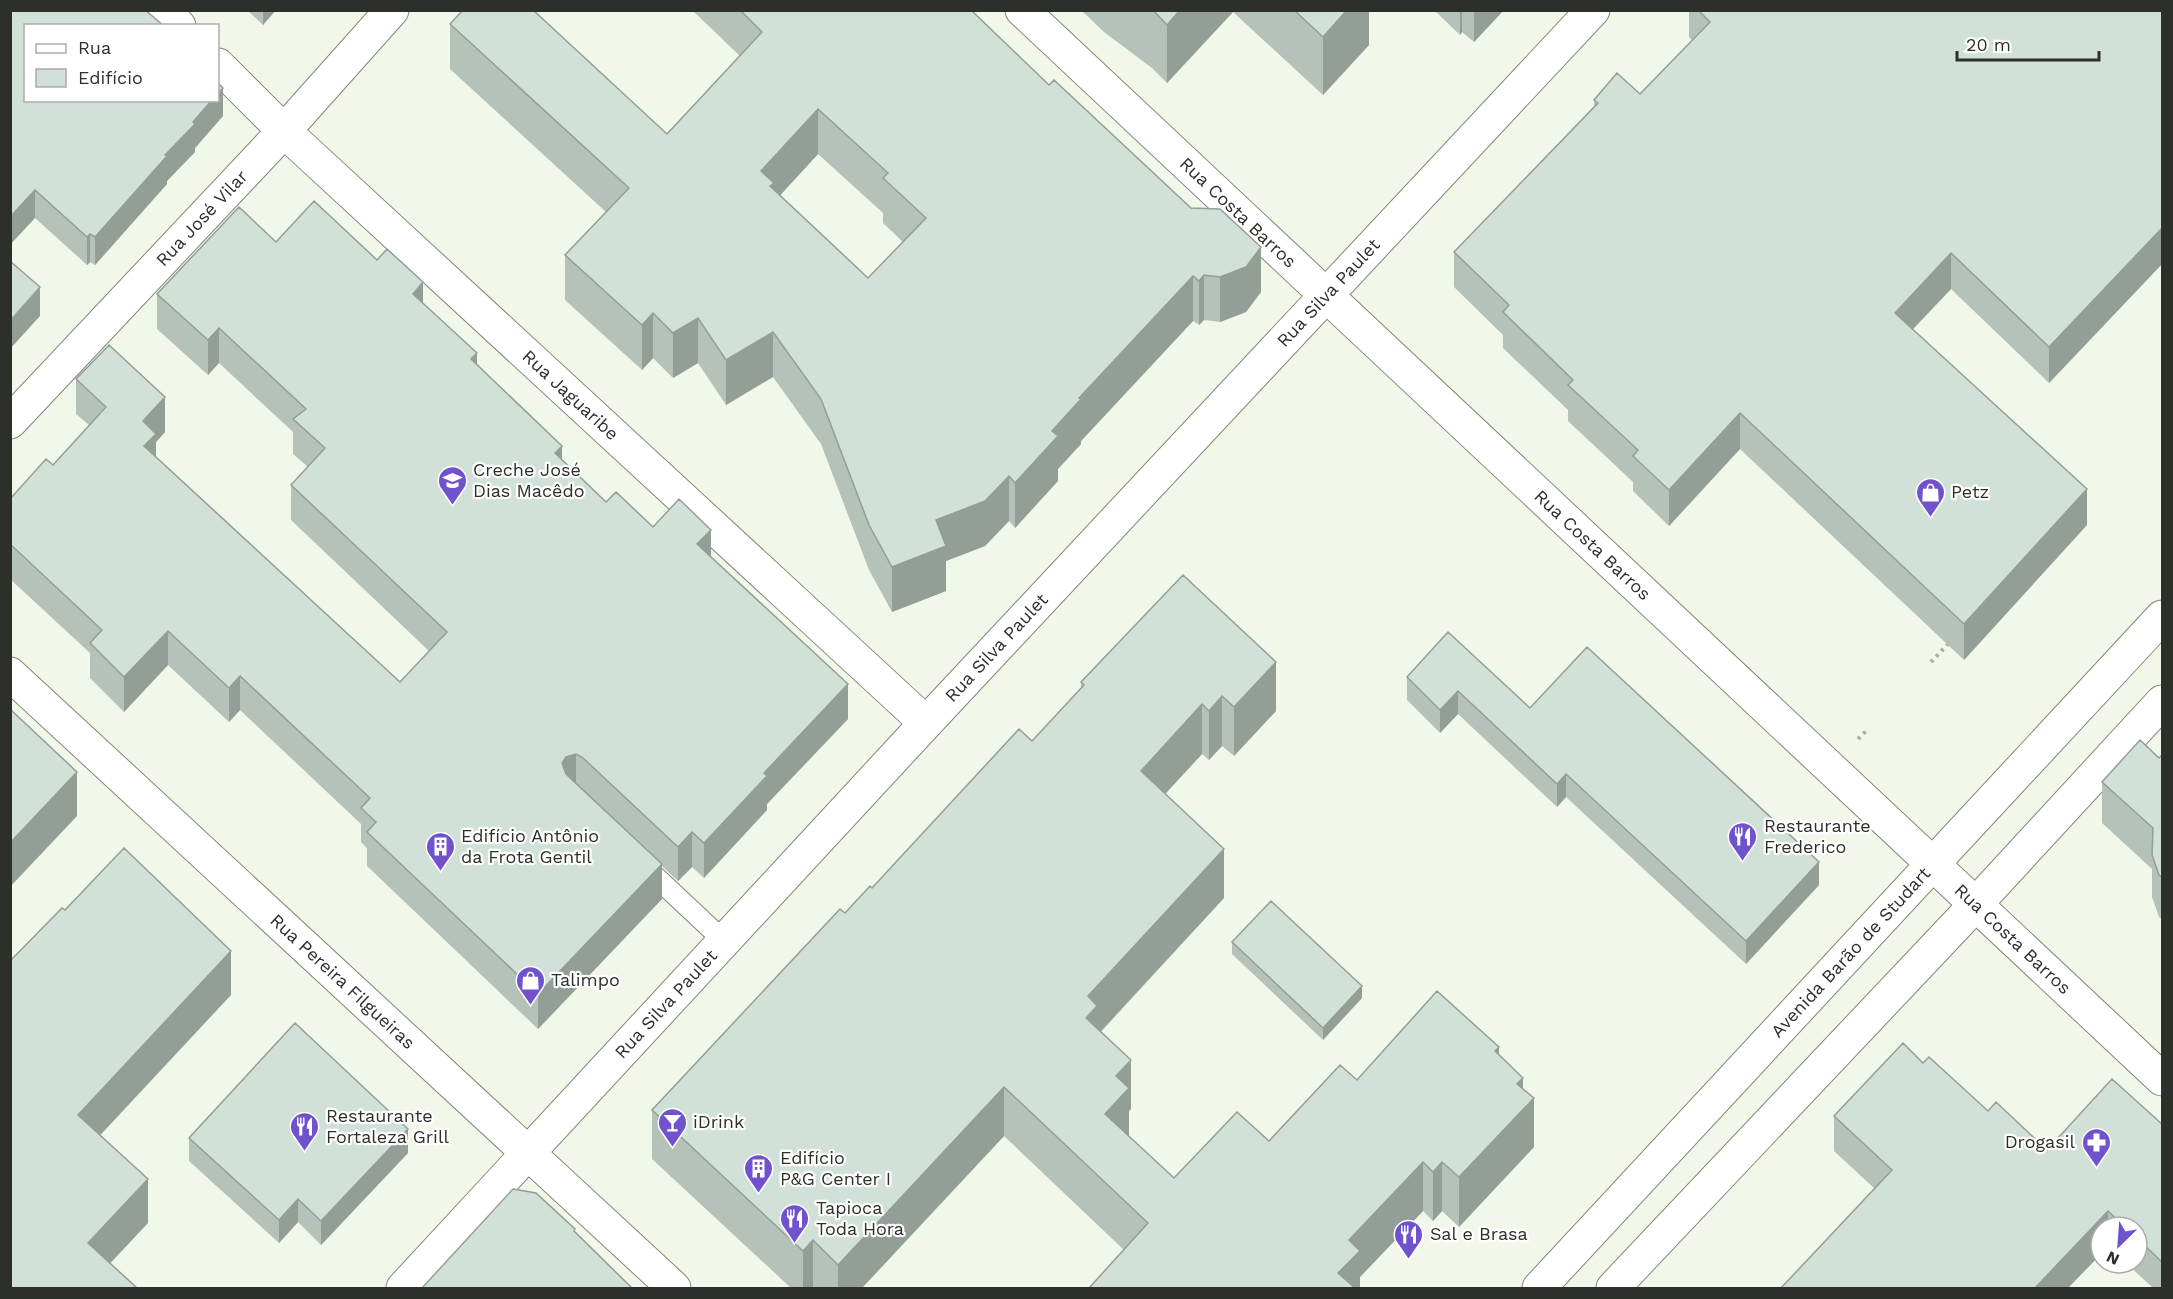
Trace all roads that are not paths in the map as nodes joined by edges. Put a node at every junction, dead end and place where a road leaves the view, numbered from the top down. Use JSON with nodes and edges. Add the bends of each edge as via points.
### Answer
{"nodes":[{"id":1,"x":164,"y":10,"type":"edge"},
{"id":2,"x":392,"y":10,"type":"edge"},
{"id":3,"x":1022,"y":10,"type":"edge"},
{"id":4,"x":1593,"y":10,"type":"edge"},
{"id":5,"x":177,"y":24,"type":"edge"},
{"id":6,"x":219,"y":66,"type":"edge"},
{"id":7,"x":284,"y":131,"type":"junction"},
{"id":8,"x":1327,"y":295,"type":"junction"},
{"id":9,"x":10,"y":422,"type":"edge"},
{"id":10,"x":2163,"y":617,"type":"edge"},
{"id":11,"x":10,"y":674,"type":"edge"},
{"id":12,"x":2163,"y":702,"type":"edge"},
{"id":13,"x":926,"y":723,"type":"junction"},
{"id":14,"x":632,"y":855,"type":"edge"},
{"id":15,"x":1932,"y":864,"type":"junction"},
{"id":16,"x":1975,"y":905,"type":"junction"},
{"id":17,"x":724,"y":941,"type":"junction"},
{"id":18,"x":2163,"y":1079,"type":"edge"},
{"id":19,"x":529,"y":1152,"type":"junction"},
{"id":20,"x":403,"y":1288,"type":"edge"},
{"id":21,"x":674,"y":1288,"type":"edge"},
{"id":22,"x":1539,"y":1288,"type":"edge"},
{"id":23,"x":1613,"y":1288,"type":"edge"}],
"edges":[{"from":1,"to":5,"type":"street"},
{"from":2,"to":7,"type":"street","name":"Rua José Vilar"},
{"from":3,"to":8,"type":"street","name":"Rua Costa Barros"},
{"from":4,"to":8,"type":"street","name":"Rua Silva Paulet"},
{"from":6,"to":7,"type":"street","name":"Rua Jaguaribe"},
{"from":7,"to":9,"type":"street","name":"Rua José Vilar"},
{"from":7,"to":13,"type":"street","name":"Rua Jaguaribe"},
{"from":8,"to":13,"type":"street","name":"Rua Silva Paulet"},
{"from":8,"to":15,"type":"street","name":"Rua Costa Barros"},
{"from":10,"to":15,"type":"street","name":"Avenida Barão de Studart"},
{"from":11,"to":19,"type":"street","name":"Rua Pereira Filgueiras"},
{"from":12,"to":16,"type":"street"},
{"from":13,"to":17,"type":"street","name":"Rua Silva Paulet"},
{"from":14,"to":17,"type":"lane"},
{"from":15,"to":16,"type":"street","name":"Rua Costa Barros"},
{"from":15,"to":22,"type":"street","name":"Avenida Barão de Studart"},
{"from":16,"to":18,"type":"street","name":"Rua Costa Barros"},
{"from":16,"to":23,"type":"street"},
{"from":17,"to":19,"type":"street","name":"Rua Silva Paulet"},
{"from":19,"to":20,"type":"street","name":"Rua Silva Paulet"},
{"from":19,"to":21,"type":"street","name":"Rua Pereira Filgueiras"}]}
